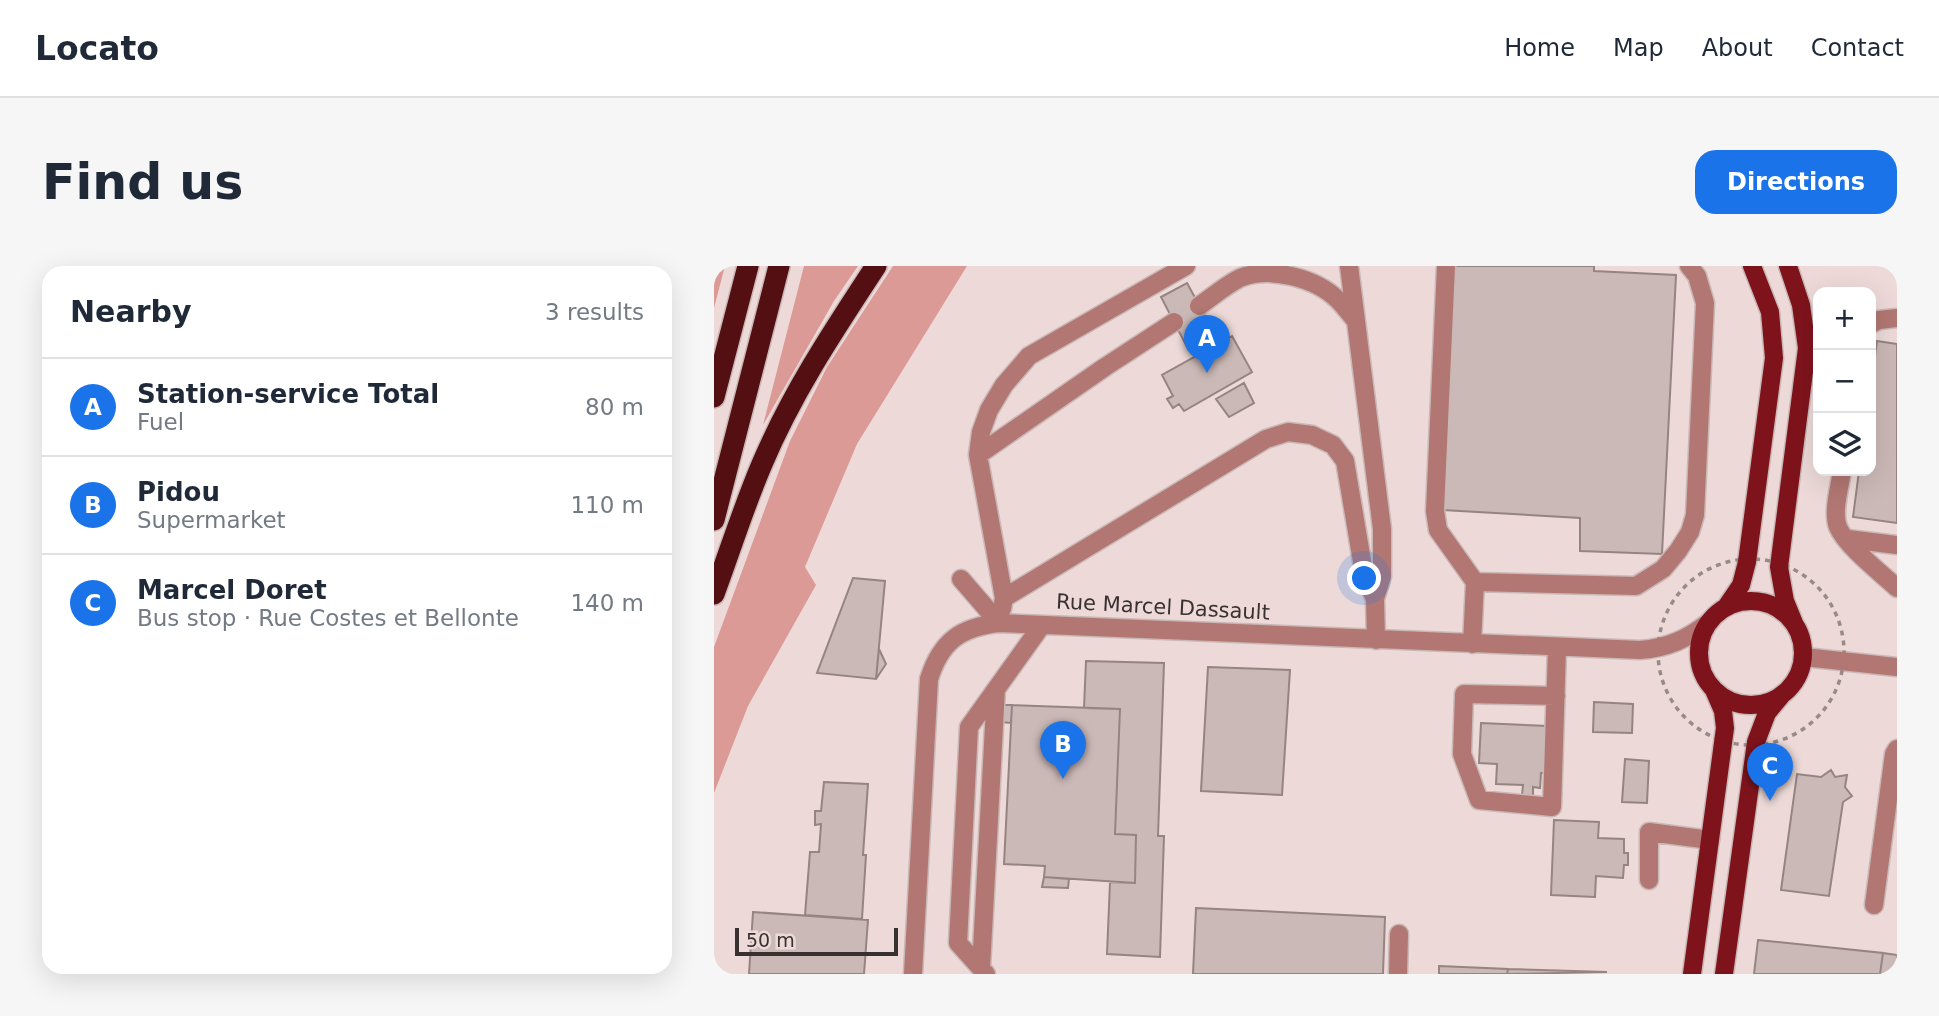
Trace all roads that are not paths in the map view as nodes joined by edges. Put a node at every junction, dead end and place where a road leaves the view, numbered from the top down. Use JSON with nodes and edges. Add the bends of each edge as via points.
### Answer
{"nodes":[{"id":1,"x":748,"y":266,"type":"edge"},
{"id":2,"x":779,"y":266,"type":"edge"},
{"id":3,"x":876,"y":266,"type":"edge"},
{"id":4,"x":1186,"y":266,"type":"edge"},
{"id":5,"x":1349,"y":266,"type":"edge"},
{"id":6,"x":1446,"y":266,"type":"edge"},
{"id":7,"x":1689,"y":266,"type":"edge"},
{"id":8,"x":1752,"y":266,"type":"edge"},
{"id":9,"x":1788,"y":266,"type":"edge"},
{"id":10,"x":1199,"y":306,"type":"tunnel mouth"},
{"id":11,"x":1897,"y":318,"type":"edge"},
{"id":12,"x":1356,"y":321,"type":"junction"},
{"id":13,"x":1174,"y":322,"type":"tunnel mouth"},
{"id":14,"x":1876,"y":322,"type":"edge"},
{"id":15,"x":714,"y":397,"type":"edge"},
{"id":16,"x":978,"y":455,"type":"junction"},
{"id":17,"x":1841,"y":476,"type":"edge"},
{"id":18,"x":714,"y":520,"type":"edge"},
{"id":19,"x":1847,"y":539,"type":"junction"},
{"id":20,"x":1897,"y":545,"type":"edge"},
{"id":21,"x":961,"y":579,"type":"dead end"},
{"id":22,"x":1475,"y":582,"type":"junction"},
{"id":23,"x":1897,"y":588,"type":"edge"},
{"id":24,"x":714,"y":594,"type":"edge"},
{"id":25,"x":1004,"y":598,"type":"junction"},
{"id":26,"x":1375,"y":598,"type":"junction"},
{"id":27,"x":1726,"y":607,"type":"junction"},
{"id":28,"x":1709,"y":622,"type":"junction"},
{"id":29,"x":999,"y":623,"type":"junction"},
{"id":30,"x":1794,"y":623,"type":"junction"},
{"id":31,"x":1042,"y":625,"type":"junction"},
{"id":32,"x":1376,"y":640,"type":"junction"},
{"id":33,"x":1472,"y":644,"type":"junction"},
{"id":34,"x":1557,"y":648,"type":"junction"},
{"id":35,"x":1804,"y":657,"type":"junction"},
{"id":36,"x":1897,"y":667,"type":"edge"},
{"id":37,"x":1713,"y":688,"type":"junction"},
{"id":38,"x":996,"y":689,"type":"junction"},
{"id":39,"x":1782,"y":695,"type":"junction"},
{"id":40,"x":1556,"y":696,"type":"junction"},
{"id":41,"x":1897,"y":749,"type":"edge"},
{"id":42,"x":1710,"y":840,"type":"junction"},
{"id":43,"x":1649,"y":880,"type":"dead end"},
{"id":44,"x":1874,"y":905,"type":"dead end"},
{"id":45,"x":1399,"y":934,"type":"dead end"},
{"id":46,"x":984,"y":971,"type":"edge"},
{"id":47,"x":913,"y":974,"type":"edge"},
{"id":48,"x":1398,"y":974,"type":"edge"},
{"id":49,"x":1692,"y":974,"type":"edge"},
{"id":50,"x":1724,"y":974,"type":"edge"}],
"edges":[{"from":1,"to":15,"type":"highway"},
{"from":2,"to":18,"type":"highway"},
{"from":3,"to":24,"type":"highway","via":[[816,358],[761,464]]},
{"from":4,"to":16,"type":"street","via":[[1029,356],[989,410]]},
{"from":5,"to":12,"type":"street"},
{"from":6,"to":22,"type":"street","via":[[1435,511],[1438,530]]},
{"from":7,"to":22,"type":"street","via":[[1705,303],[1695,515],[1678,551],[1663,569],[1636,586]]},
{"from":8,"to":27,"type":"main road","via":[[1770,312],[1774,358],[1747,562],[1741,585]]},
{"from":9,"to":30,"type":"main road","via":[[1801,305],[1807,348],[1779,567]]},
{"from":10,"to":12,"type":"street","via":[[1242,277],[1264,272],[1287,274],[1312,282],[1337,299]]},
{"from":11,"to":14,"type":"street"},
{"from":12,"to":26,"type":"street","via":[[1382,529],[1382,576]]},
{"from":13,"to":16,"type":"street"},
{"from":16,"to":25,"type":"street"},
{"from":17,"to":19,"type":"street","via":[[1838,526]]},
{"from":19,"to":20,"type":"street"},
{"from":19,"to":23,"type":"street"},
{"from":21,"to":29,"type":"street"},
{"from":22,"to":33,"type":"street"},
{"from":25,"to":26,"type":"street","via":[[1266,439],[1288,432],[1312,435],[1333,445],[1345,461],[1364,573]]},
{"from":25,"to":29,"type":"street"},
{"from":26,"to":32,"type":"street"},
{"from":27,"to":28,"type":"main road"},
{"from":27,"to":30,"type":"main road","via":[[1748,600],[1763,602]]},
{"from":28,"to":34,"type":"street","name":"Rue Marcel Dassault","via":[[1686,639],[1660,648]]},
{"from":28,"to":37,"type":"main road","via":[[1702,636],[1700,660]]},
{"from":29,"to":31,"type":"street","name":"Rue Marcel Dassault"},
{"from":29,"to":47,"type":"street","name":"Rue Marcel Dassault","via":[[955,636],[938,657],[929,679]]},
{"from":30,"to":35,"type":"main road"},
{"from":31,"to":32,"type":"street","name":"Rue Marcel Dassault"},
{"from":31,"to":38,"type":"street"},
{"from":32,"to":33,"type":"street","name":"Rue Marcel Dassault"},
{"from":33,"to":34,"type":"street","name":"Rue Marcel Dassault"},
{"from":34,"to":40,"type":"street"},
{"from":35,"to":36,"type":"street"},
{"from":35,"to":39,"type":"main road","via":[[1797,678]]},
{"from":37,"to":39,"type":"main road","via":[[1732,701],[1747,704],[1762,704]]},
{"from":37,"to":42,"type":"main road","via":[[1723,711],[1724,738]]},
{"from":38,"to":46,"type":"street"},
{"from":38,"to":46,"type":"street","via":[[969,727],[958,943]]},
{"from":39,"to":50,"type":"main road","via":[[1767,713],[1756,742]]},
{"from":40,"to":40,"type":"street","via":[[1552,807],[1479,800],[1462,754],[1464,694]]},
{"from":41,"to":44,"type":"street"},
{"from":42,"to":43,"type":"street","via":[[1649,832]]},
{"from":42,"to":49,"type":"main road"},
{"from":45,"to":48,"type":"street"}]}
